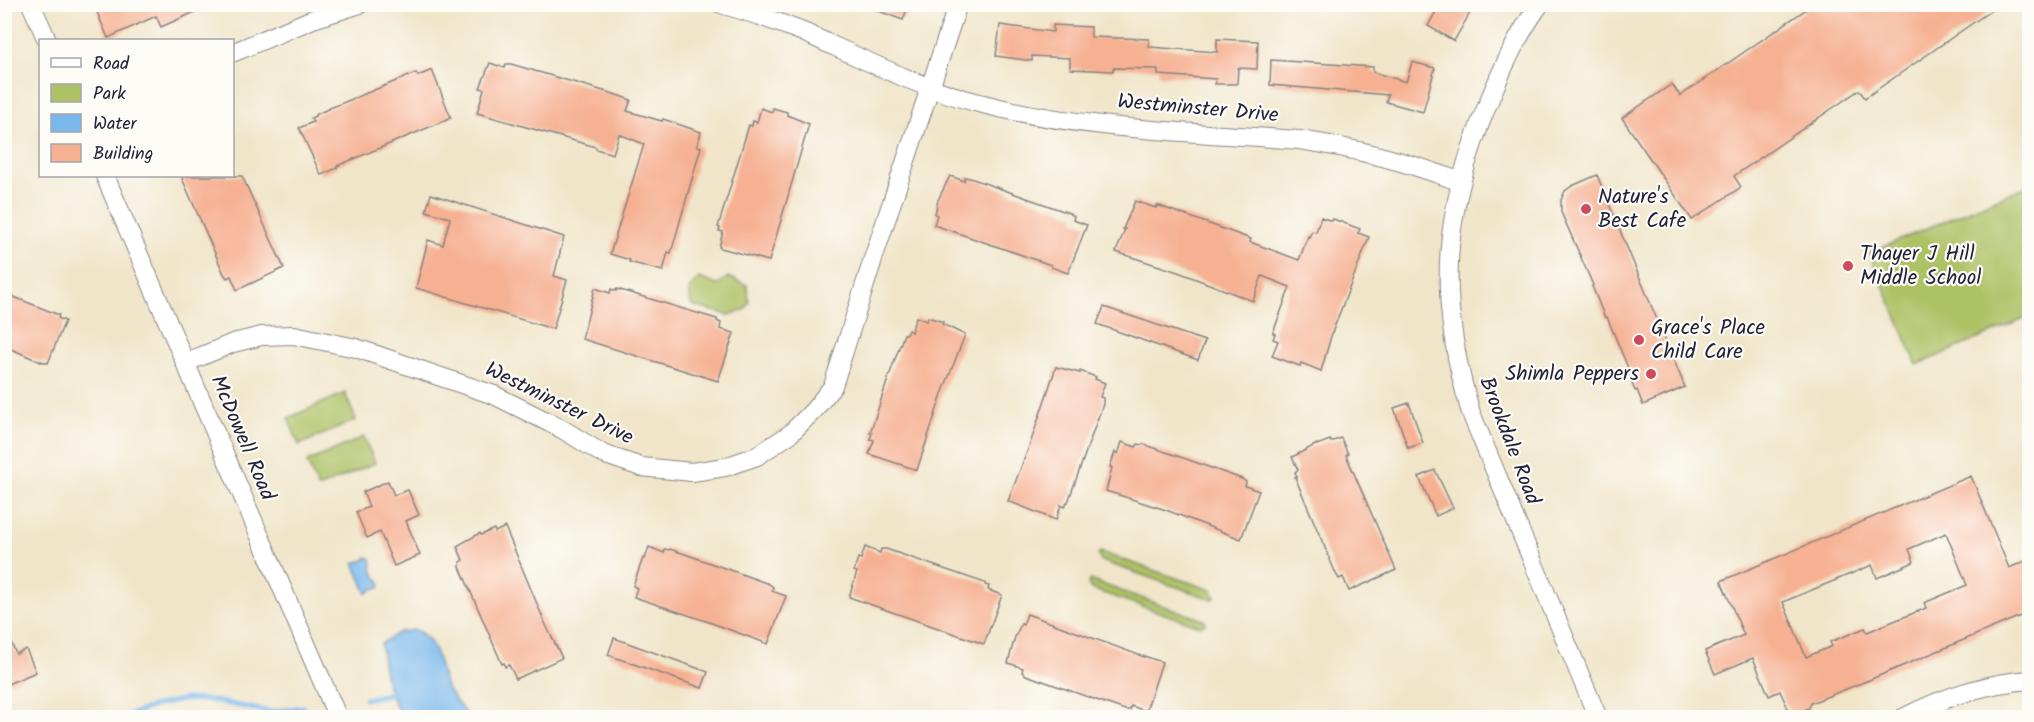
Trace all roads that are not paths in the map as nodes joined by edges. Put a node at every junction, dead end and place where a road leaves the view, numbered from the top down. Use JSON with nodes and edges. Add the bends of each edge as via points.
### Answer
{"nodes":[{"id":1,"x":31,"y":4,"type":"edge"},
{"id":2,"x":360,"y":4,"type":"edge"},
{"id":3,"x":721,"y":4,"type":"edge"},
{"id":4,"x":958,"y":4,"type":"edge"},
{"id":5,"x":1540,"y":4,"type":"edge"},
{"id":6,"x":47,"y":39,"type":"edge"},
{"id":7,"x":234,"y":52,"type":"edge"},
{"id":8,"x":930,"y":88,"type":"junction"},
{"id":9,"x":105,"y":177,"type":"edge"},
{"id":10,"x":1461,"y":182,"type":"junction"},
{"id":11,"x":185,"y":363,"type":"junction"},
{"id":12,"x":2030,"y":680,"type":"edge"},
{"id":13,"x":338,"y":717,"type":"edge"},
{"id":14,"x":1598,"y":717,"type":"edge"},
{"id":15,"x":1903,"y":717,"type":"edge"}],
"edges":[{"from":1,"to":6,"type":"street"},
{"from":2,"to":7,"type":"street"},
{"from":3,"to":8,"type":"street","name":"Westminster Drive","via":[[802,32]]},
{"from":4,"to":8,"type":"street"},
{"from":5,"to":10,"type":"street","name":"Brookdale Road","via":[[1505,63]]},
{"from":8,"to":10,"type":"street","name":"Westminster Drive","via":[[1017,112],[1073,122],[1331,144]]},
{"from":8,"to":11,"type":"street","name":"Westminster Drive","via":[[833,386],[790,434],[757,456],[725,467],[692,472],[641,467],[603,454],[494,395],[356,348],[294,335],[262,336],[233,343]]},
{"from":9,"to":11,"type":"street","name":"McDowell Road"},
{"from":10,"to":14,"type":"street","name":"Brookdale Road","via":[[1452,222],[1448,274],[1448,303],[1459,373],[1471,413]]},
{"from":11,"to":13,"type":"street","name":"McDowell Road"},
{"from":12,"to":15,"type":"street","via":[[1959,695]]}]}
